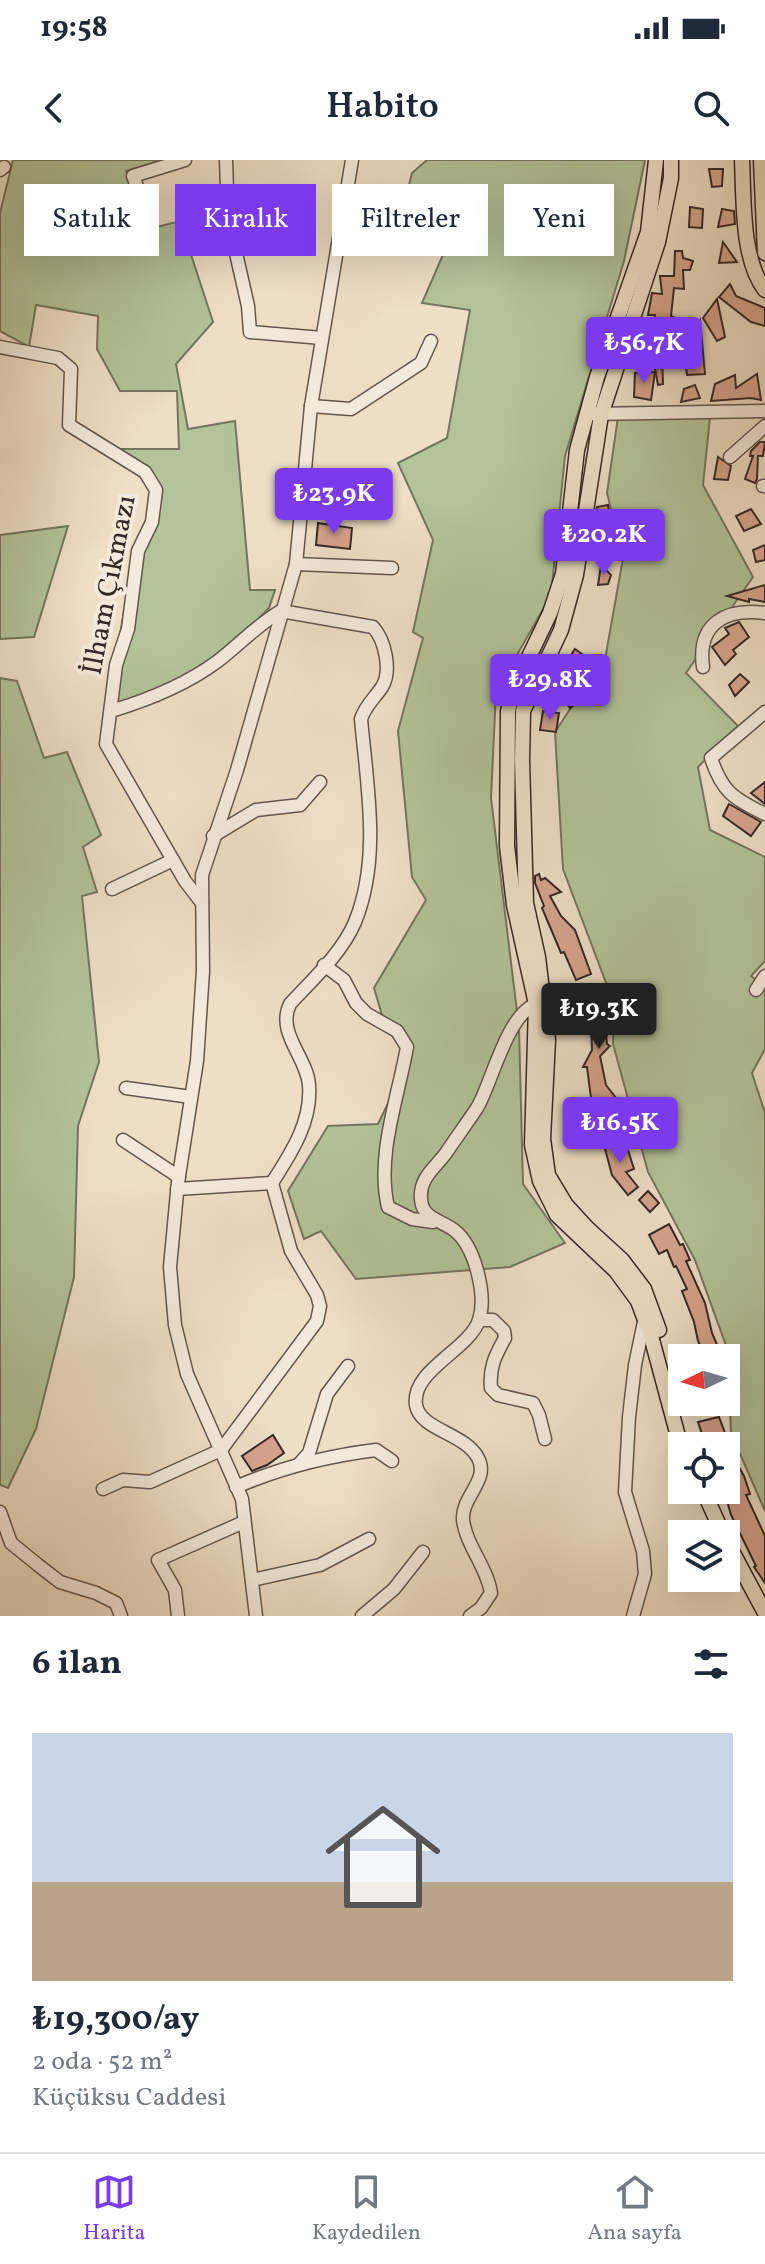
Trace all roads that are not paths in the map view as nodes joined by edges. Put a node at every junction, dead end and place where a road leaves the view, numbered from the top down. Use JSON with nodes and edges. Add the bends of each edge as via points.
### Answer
{"nodes":[{"id":1,"x":185,"y":160,"type":"edge"},
{"id":2,"x":226,"y":160,"type":"edge"},
{"id":3,"x":352,"y":160,"type":"edge"},
{"id":4,"x":656,"y":160,"type":"edge"},
{"id":5,"x":671,"y":160,"type":"edge"},
{"id":6,"x":742,"y":160,"type":"edge"},
{"id":7,"x":761,"y":160,"type":"edge"},
{"id":8,"x":136,"y":184,"type":"edge"},
{"id":9,"x":765,"y":253,"type":"edge"},
{"id":10,"x":765,"y":290,"type":"edge"},
{"id":11,"x":322,"y":338,"type":"junction"},
{"id":12,"x":431,"y":341,"type":"dead end"},
{"id":13,"x":0,"y":347,"type":"edge"},
{"id":14,"x":311,"y":406,"type":"junction"},
{"id":15,"x":765,"y":411,"type":"edge"},
{"id":16,"x":593,"y":414,"type":"junction"},
{"id":17,"x":765,"y":426,"type":"edge"},
{"id":18,"x":730,"y":457,"type":"dead end"},
{"id":19,"x":296,"y":564,"type":"junction"},
{"id":20,"x":392,"y":568,"type":"dead end"},
{"id":21,"x":281,"y":611,"type":"junction"},
{"id":22,"x":765,"y":613,"type":"edge"},
{"id":23,"x":703,"y":667,"type":"dead end"},
{"id":24,"x":111,"y":711,"type":"junction"},
{"id":25,"x":765,"y":712,"type":"edge"},
{"id":26,"x":320,"y":782,"type":"dead end"},
{"id":27,"x":765,"y":814,"type":"edge"},
{"id":28,"x":213,"y":836,"type":"junction"},
{"id":29,"x":173,"y":860,"type":"junction"},
{"id":30,"x":112,"y":889,"type":"dead end"},
{"id":31,"x":202,"y":903,"type":"junction"},
{"id":32,"x":324,"y":965,"type":"junction"},
{"id":33,"x":765,"y":976,"type":"edge"},
{"id":34,"x":756,"y":990,"type":"dead end"},
{"id":35,"x":540,"y":1003,"type":"junction"},
{"id":36,"x":126,"y":1088,"type":"dead end"},
{"id":37,"x":191,"y":1097,"type":"junction"},
{"id":38,"x":123,"y":1140,"type":"dead end"},
{"id":39,"x":178,"y":1183,"type":"junction"},
{"id":40,"x":272,"y":1183,"type":"junction"},
{"id":41,"x":440,"y":1223,"type":"junction"},
{"id":42,"x":645,"y":1317,"type":"junction"},
{"id":43,"x":479,"y":1320,"type":"junction"},
{"id":44,"x":348,"y":1366,"type":"dead end"},
{"id":45,"x":677,"y":1432,"type":"edge"},
{"id":46,"x":686,"y":1432,"type":"edge"},
{"id":47,"x":545,"y":1439,"type":"dead end"},
{"id":48,"x":221,"y":1450,"type":"junction"},
{"id":49,"x":392,"y":1461,"type":"dead end"},
{"id":50,"x":300,"y":1463,"type":"junction"},
{"id":51,"x":236,"y":1487,"type":"junction"},
{"id":52,"x":103,"y":1489,"type":"dead end"},
{"id":53,"x":0,"y":1512,"type":"edge"},
{"id":54,"x":244,"y":1522,"type":"junction"},
{"id":55,"x":369,"y":1539,"type":"dead end"},
{"id":56,"x":423,"y":1552,"type":"dead end"},
{"id":57,"x":740,"y":1569,"type":"edge"},
{"id":58,"x":252,"y":1580,"type":"junction"},
{"id":59,"x":740,"y":1590,"type":"edge"},
{"id":60,"x":765,"y":1613,"type":"edge"},
{"id":61,"x":121,"y":1616,"type":"edge"},
{"id":62,"x":178,"y":1616,"type":"edge"},
{"id":63,"x":256,"y":1616,"type":"edge"},
{"id":64,"x":362,"y":1616,"type":"edge"},
{"id":65,"x":470,"y":1616,"type":"edge"},
{"id":66,"x":633,"y":1616,"type":"edge"},
{"id":67,"x":758,"y":1616,"type":"edge"}],
"edges":[{"from":1,"to":8,"type":"street","via":[[133,176]]},
{"from":2,"to":11,"type":"street","via":[[228,218],[250,332]]},
{"from":3,"to":11,"type":"street"},
{"from":4,"to":16,"type":"main road","via":[[648,232]]},
{"from":5,"to":16,"type":"main road","via":[[658,242]]},
{"from":6,"to":10,"type":"main road","via":[[750,253]]},
{"from":7,"to":9,"type":"main road"},
{"from":11,"to":14,"type":"street"},
{"from":12,"to":14,"type":"street","via":[[421,363],[351,409]]},
{"from":13,"to":24,"type":"street","name":"İlham Çıkmazı","via":[[58,358],[71,369],[69,425],[145,472],[156,490],[152,522],[138,551]]},
{"from":14,"to":19,"type":"street"},
{"from":15,"to":16,"type":"street"},
{"from":16,"to":35,"type":"main road","via":[[576,575],[561,630],[523,711],[526,903]]},
{"from":17,"to":18,"type":"street"},
{"from":19,"to":20,"type":"street"},
{"from":19,"to":21,"type":"street"},
{"from":21,"to":24,"type":"street","via":[[189,679]]},
{"from":21,"to":28,"type":"street"},
{"from":21,"to":32,"type":"street","via":[[373,627],[381,635],[385,655],[385,684],[361,719],[370,800],[365,885],[355,922]]},
{"from":22,"to":23,"type":"street","via":[[743,610],[720,618],[702,640]]},
{"from":24,"to":29,"type":"street","name":"İlham Çıkmazı","via":[[106,744]]},
{"from":25,"to":27,"type":"street","via":[[711,758],[726,790]]},
{"from":26,"to":28,"type":"street","via":[[300,805],[256,810]]},
{"from":28,"to":31,"type":"street","via":[[202,875]]},
{"from":29,"to":30,"type":"street"},
{"from":29,"to":31,"type":"street","name":"İlham Çıkmazı"},
{"from":31,"to":37,"type":"street","via":[[203,971]]},
{"from":32,"to":40,"type":"street","via":[[285,1014],[286,1029],[309,1082],[309,1108],[295,1147]]},
{"from":32,"to":41,"type":"street","via":[[344,980],[367,1014],[397,1031],[407,1047],[383,1184],[388,1207],[412,1219]]},
{"from":33,"to":34,"type":"street"},
{"from":35,"to":41,"type":"street","via":[[516,1022],[478,1106],[421,1187],[425,1214]]},
{"from":35,"to":42,"type":"main road","via":[[532,1145],[540,1181],[557,1215],[616,1271]]},
{"from":35,"to":46,"type":"main road","via":[[548,1040],[543,1139],[548,1175],[566,1205],[644,1289]]},
{"from":36,"to":37,"type":"street"},
{"from":37,"to":39,"type":"street"},
{"from":38,"to":39,"type":"street"},
{"from":39,"to":40,"type":"street"},
{"from":39,"to":48,"type":"street","via":[[170,1267],[175,1325],[187,1374]]},
{"from":40,"to":48,"type":"street","via":[[291,1251],[320,1306],[317,1321]]},
{"from":41,"to":43,"type":"street","via":[[455,1230],[478,1270]]},
{"from":42,"to":45,"type":"main road"},
{"from":42,"to":66,"type":"street","via":[[629,1417],[625,1492],[645,1574]]},
{"from":43,"to":47,"type":"street","via":[[493,1320],[504,1331],[489,1372],[491,1388],[498,1395],[533,1403]]},
{"from":43,"to":65,"type":"street","via":[[416,1394],[423,1419],[461,1439],[481,1462],[463,1519],[491,1593]]},
{"from":44,"to":50,"type":"street","via":[[327,1394],[309,1453]]},
{"from":48,"to":51,"type":"street"},
{"from":48,"to":52,"type":"street","via":[[150,1482],[123,1480]]},
{"from":49,"to":50,"type":"street","via":[[376,1450]]},
{"from":50,"to":51,"type":"street"},
{"from":51,"to":54,"type":"street"},
{"from":53,"to":61,"type":"street","via":[[11,1543],[60,1582],[116,1603]]},
{"from":54,"to":58,"type":"street"},
{"from":54,"to":62,"type":"street","via":[[158,1560],[175,1590]]},
{"from":55,"to":58,"type":"street","via":[[320,1565]]},
{"from":56,"to":64,"type":"street","via":[[394,1589]]},
{"from":57,"to":60,"type":"main road"},
{"from":58,"to":63,"type":"street"},
{"from":59,"to":67,"type":"main road"}]}
